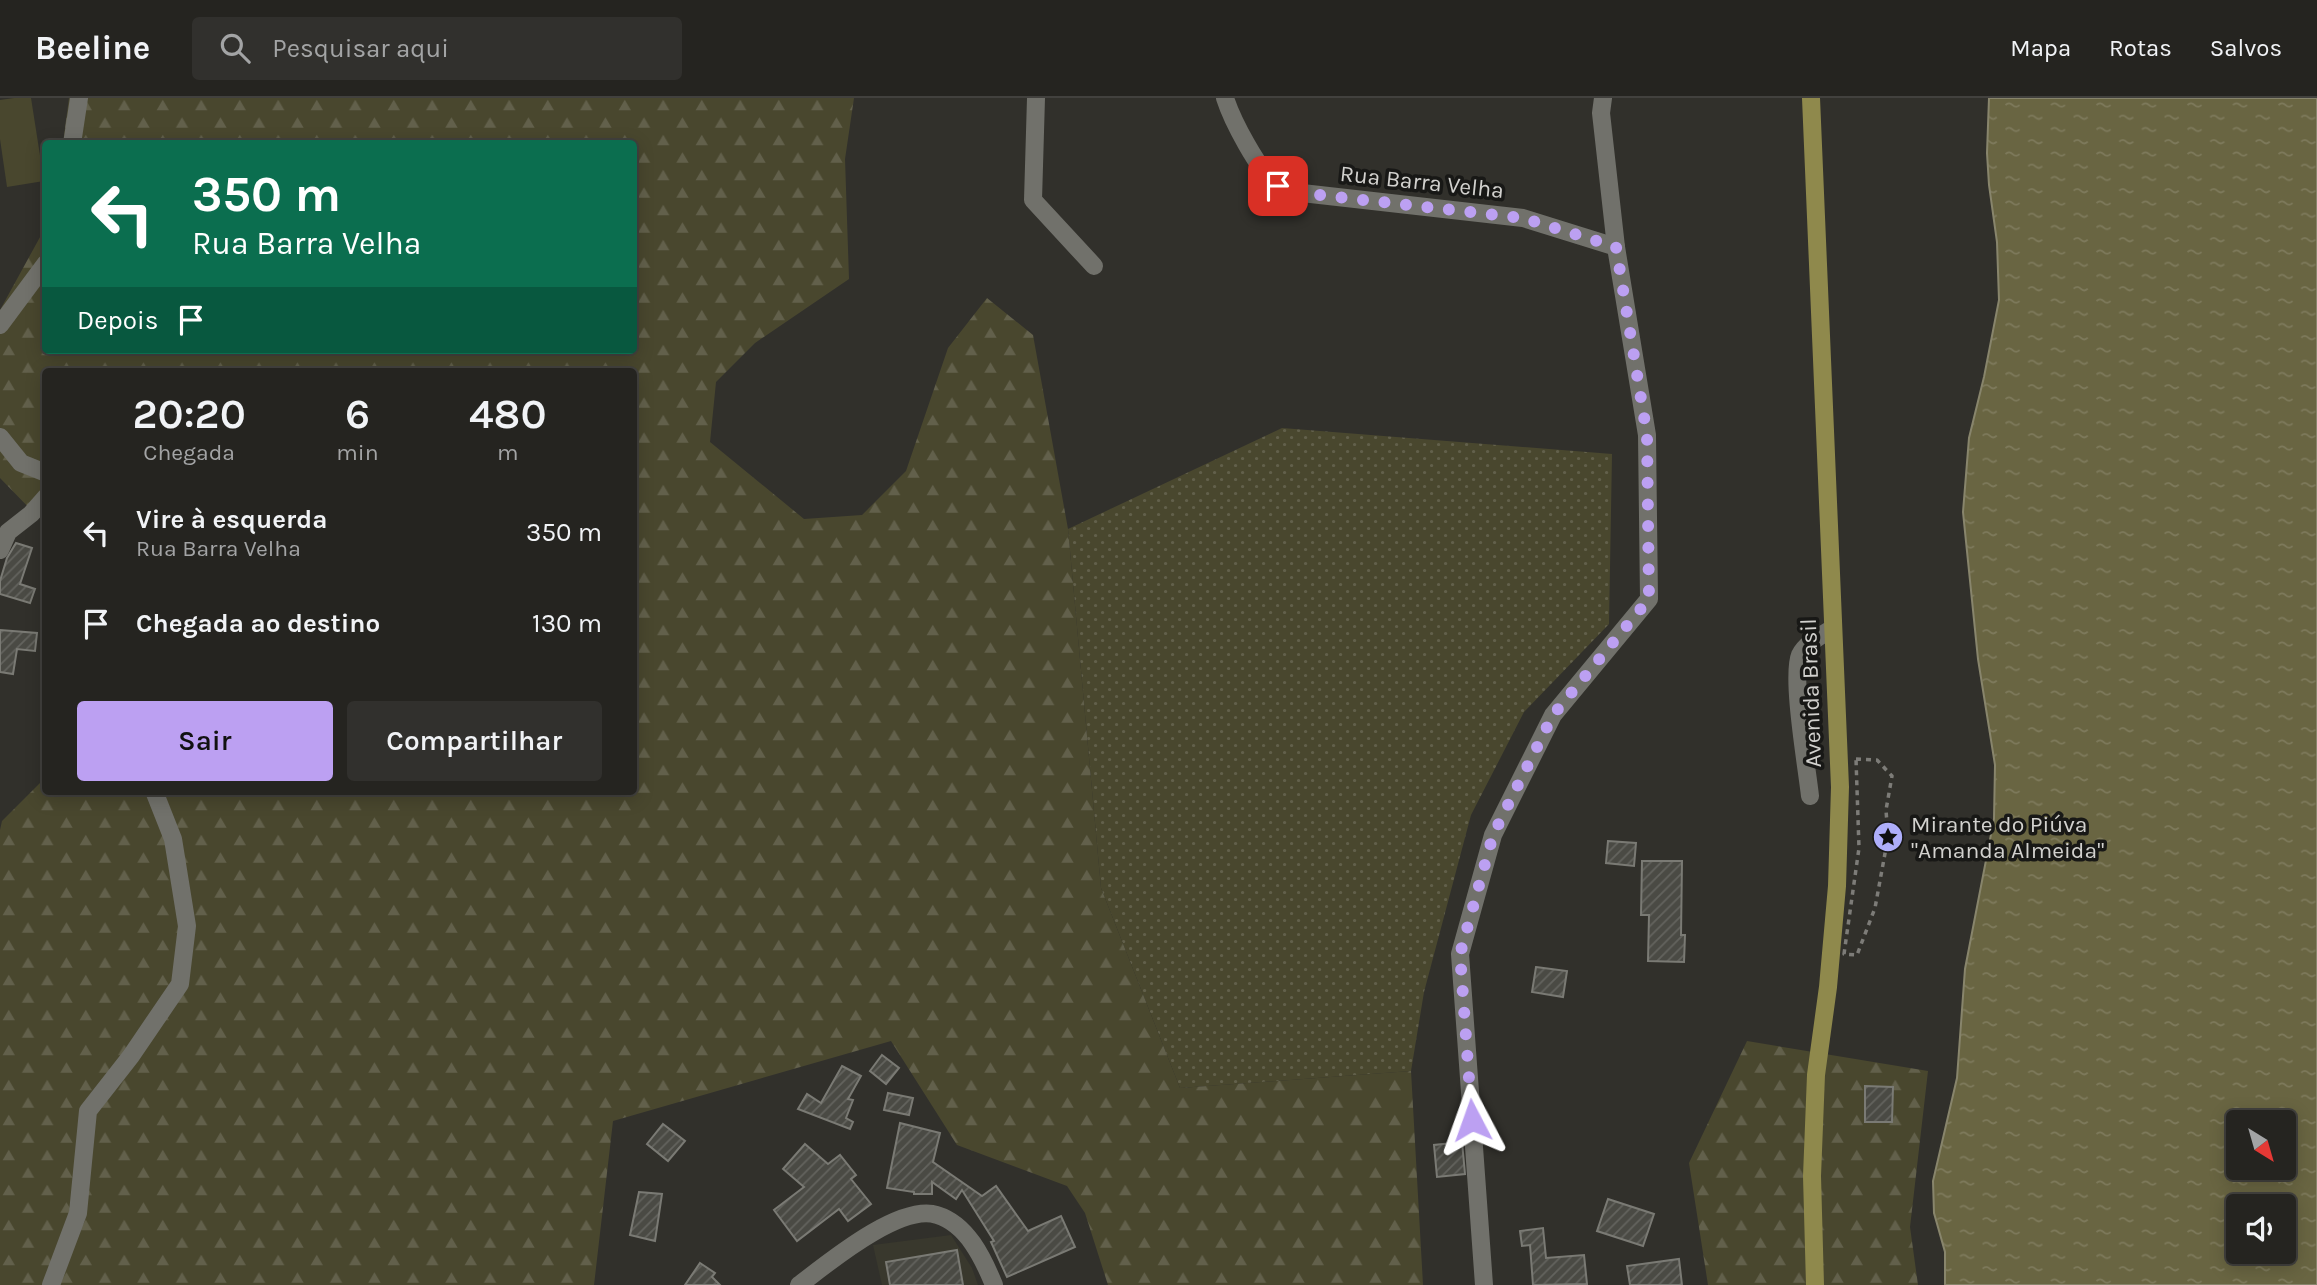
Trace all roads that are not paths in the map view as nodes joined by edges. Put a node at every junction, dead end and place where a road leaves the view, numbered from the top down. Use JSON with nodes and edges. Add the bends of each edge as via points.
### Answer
{"nodes":[{"id":1,"x":79,"y":98,"type":"edge"},
{"id":2,"x":1035,"y":98,"type":"edge"},
{"id":3,"x":1225,"y":98,"type":"edge"},
{"id":4,"x":1603,"y":98,"type":"edge"},
{"id":5,"x":1811,"y":98,"type":"edge"},
{"id":6,"x":73,"y":140,"type":"edge"},
{"id":7,"x":1616,"y":247,"type":"junction"},
{"id":8,"x":1094,"y":266,"type":"dead end"},
{"id":9,"x":42,"y":268,"type":"edge"},
{"id":10,"x":0,"y":325,"type":"edge"},
{"id":11,"x":0,"y":437,"type":"edge"},
{"id":12,"x":42,"y":471,"type":"edge"},
{"id":13,"x":42,"y":502,"type":"edge"},
{"id":14,"x":0,"y":550,"type":"edge"},
{"id":15,"x":1833,"y":628,"type":"junction"},
{"id":16,"x":156,"y":795,"type":"edge"},
{"id":17,"x":1810,"y":796,"type":"dead end"},
{"id":18,"x":51,"y":1285,"type":"edge"},
{"id":19,"x":799,"y":1285,"type":"edge"},
{"id":20,"x":993,"y":1285,"type":"edge"},
{"id":21,"x":1484,"y":1285,"type":"edge"},
{"id":22,"x":1815,"y":1285,"type":"edge"}],
"edges":[{"from":1,"to":6,"type":"street"},
{"from":2,"to":8,"type":"street","via":[[1032,200]]},
{"from":3,"to":7,"type":"street","name":"Rua Barra Velha","via":[[1231,117],[1278,186],[1302,193],[1523,218]]},
{"from":4,"to":7,"type":"street"},
{"from":5,"to":15,"type":"main road","name":"Avenida Brasil"},
{"from":7,"to":21,"type":"street","via":[[1647,435],[1649,599],[1553,715],[1493,835],[1460,954]]},
{"from":9,"to":10,"type":"street"},
{"from":11,"to":12,"type":"street","via":[[21,463]]},
{"from":13,"to":14,"type":"street","via":[[8,532]]},
{"from":15,"to":17,"type":"street","via":[[1800,654],[1796,675]]},
{"from":15,"to":22,"type":"main road","name":"Avenida Brasil","via":[[1839,824],[1828,987],[1816,1075],[1812,1176]]},
{"from":16,"to":18,"type":"street","via":[[173,839],[187,926],[180,984],[88,1111],[78,1213]]},
{"from":19,"to":20,"type":"street","via":[[850,1245],[917,1214],[936,1214],[961,1229],[985,1262]]}]}
